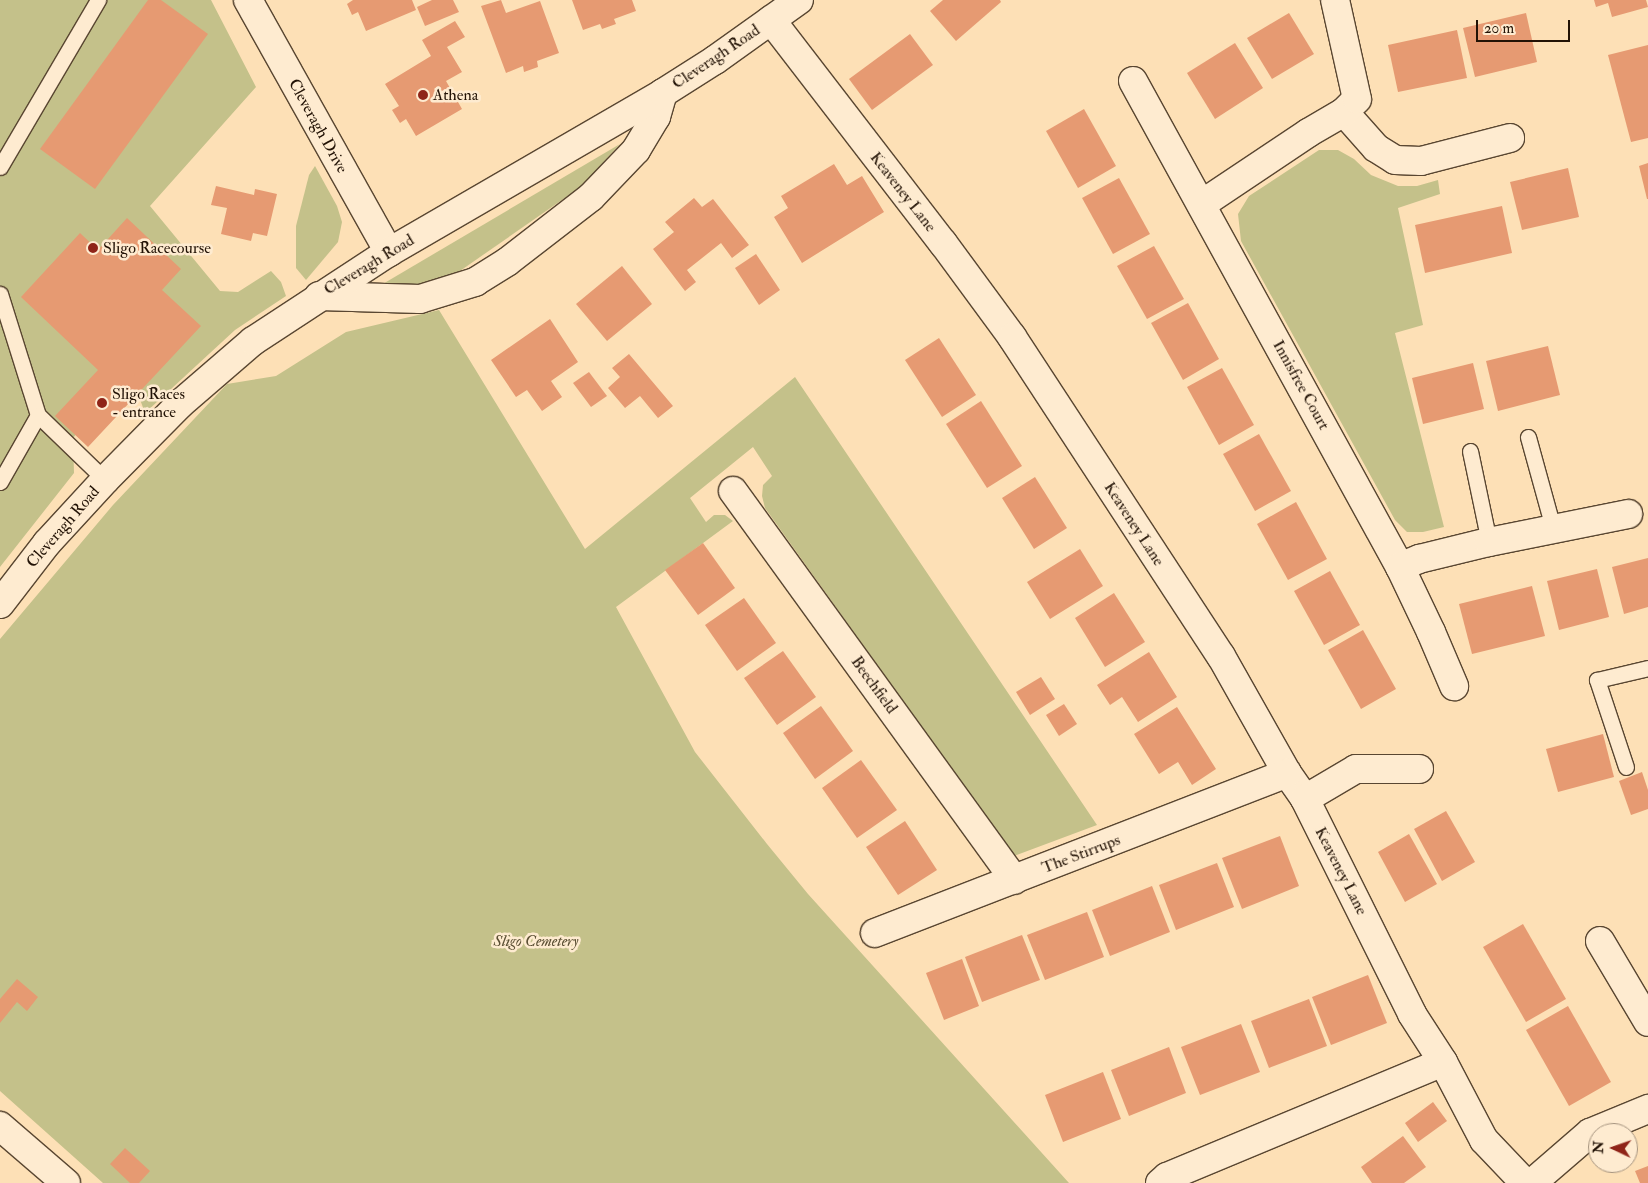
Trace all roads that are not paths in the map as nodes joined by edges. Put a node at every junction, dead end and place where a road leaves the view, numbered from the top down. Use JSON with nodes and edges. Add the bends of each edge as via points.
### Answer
{"nodes":[{"id":1,"x":98,"y":0,"type":"edge"},
{"id":2,"x":248,"y":0,"type":"edge"},
{"id":3,"x":799,"y":0,"type":"edge"},
{"id":4,"x":1335,"y":0,"type":"edge"},
{"id":5,"x":770,"y":20,"type":"junction"},
{"id":6,"x":1133,"y":81,"type":"dead end"},
{"id":7,"x":663,"y":93,"type":"junction"},
{"id":8,"x":1344,"y":112,"type":"junction"},
{"id":9,"x":1510,"y":138,"type":"dead end"},
{"id":10,"x":0,"y":167,"type":"edge"},
{"id":11,"x":1202,"y":204,"type":"junction"},
{"id":12,"x":389,"y":252,"type":"junction"},
{"id":13,"x":0,"y":294,"type":"edge"},
{"id":14,"x":319,"y":296,"type":"junction"},
{"id":15,"x":38,"y":415,"type":"junction"},
{"id":16,"x":1528,"y":436,"type":"dead end"},
{"id":17,"x":1470,"y":451,"type":"dead end"},
{"id":18,"x":105,"y":480,"type":"junction"},
{"id":19,"x":0,"y":482,"type":"edge"},
{"id":20,"x":733,"y":492,"type":"dead end"},
{"id":21,"x":1628,"y":514,"type":"dead end"},
{"id":22,"x":1553,"y":528,"type":"junction"},
{"id":23,"x":1489,"y":542,"type":"junction"},
{"id":24,"x":1400,"y":567,"type":"junction"},
{"id":25,"x":0,"y":604,"type":"edge"},
{"id":26,"x":1648,"y":668,"type":"edge"},
{"id":27,"x":1454,"y":686,"type":"dead end"},
{"id":28,"x":1626,"y":767,"type":"dead end"},
{"id":29,"x":1418,"y":769,"type":"dead end"},
{"id":30,"x":1287,"y":773,"type":"junction"},
{"id":31,"x":1305,"y":799,"type":"junction"},
{"id":32,"x":1015,"y":880,"type":"junction"},
{"id":33,"x":875,"y":933,"type":"dead end"},
{"id":34,"x":1600,"y":941,"type":"dead end"},
{"id":35,"x":1648,"y":1022,"type":"edge"},
{"id":36,"x":1443,"y":1062,"type":"junction"},
{"id":37,"x":1648,"y":1108,"type":"edge"},
{"id":38,"x":0,"y":1126,"type":"edge"},
{"id":39,"x":57,"y":1180,"type":"edge"},
{"id":40,"x":1160,"y":1183,"type":"edge"},
{"id":41,"x":1525,"y":1183,"type":"edge"},
{"id":42,"x":1532,"y":1183,"type":"edge"}],
"edges":[{"from":1,"to":10,"type":"lane"},
{"from":2,"to":12,"type":"street","name":"Cleveragh Drive"},
{"from":3,"to":5,"type":"street","name":"Cleveragh Road"},
{"from":4,"to":8,"type":"street","via":[[1357,99]]},
{"from":5,"to":7,"type":"street","name":"Cleveragh Road"},
{"from":5,"to":30,"type":"street","name":"Keaveney Lane","via":[[1012,337],[1221,656]]},
{"from":6,"to":11,"type":"street","name":"Innisfree Court"},
{"from":7,"to":12,"type":"street","name":"Cleveragh Road"},
{"from":7,"to":14,"type":"street","via":[[656,117],[636,150],[591,197],[507,262],[475,282],[420,299]]},
{"from":8,"to":9,"type":"street","via":[[1376,148],[1394,160],[1421,161]]},
{"from":8,"to":11,"type":"street"},
{"from":11,"to":24,"type":"street","name":"Innisfree Court"},
{"from":12,"to":14,"type":"street","name":"Cleveragh Road"},
{"from":13,"to":15,"type":"lane"},
{"from":14,"to":18,"type":"street","name":"Cleveragh Road","via":[[253,341],[180,404]]},
{"from":15,"to":18,"type":"lane"},
{"from":15,"to":19,"type":"lane"},
{"from":16,"to":22,"type":"lane"},
{"from":17,"to":23,"type":"lane"},
{"from":18,"to":25,"type":"street","name":"Cleveragh Road","via":[[47,543]]},
{"from":20,"to":32,"type":"street","name":"Beechfield"},
{"from":21,"to":22,"type":"street"},
{"from":22,"to":23,"type":"street"},
{"from":23,"to":24,"type":"street","via":[[1419,559]]},
{"from":24,"to":27,"type":"street","name":"Innisfree Court"},
{"from":26,"to":28,"type":"lane","via":[[1597,680]]},
{"from":29,"to":31,"type":"street","via":[[1356,769]]},
{"from":30,"to":31,"type":"street","name":"Keaveney Lane"},
{"from":30,"to":32,"type":"street","name":"The Stirrups"},
{"from":31,"to":36,"type":"street","name":"Keaveney Lane","via":[[1412,1014]]},
{"from":32,"to":33,"type":"street","name":"The Stirrups"},
{"from":34,"to":35,"type":"street"},
{"from":36,"to":40,"type":"street","via":[[1167,1177]]},
{"from":36,"to":41,"type":"street","name":"Keaveney Lane","via":[[1484,1140]]},
{"from":37,"to":42,"type":"street","via":[[1590,1134]]},
{"from":38,"to":39,"type":"street"}]}
